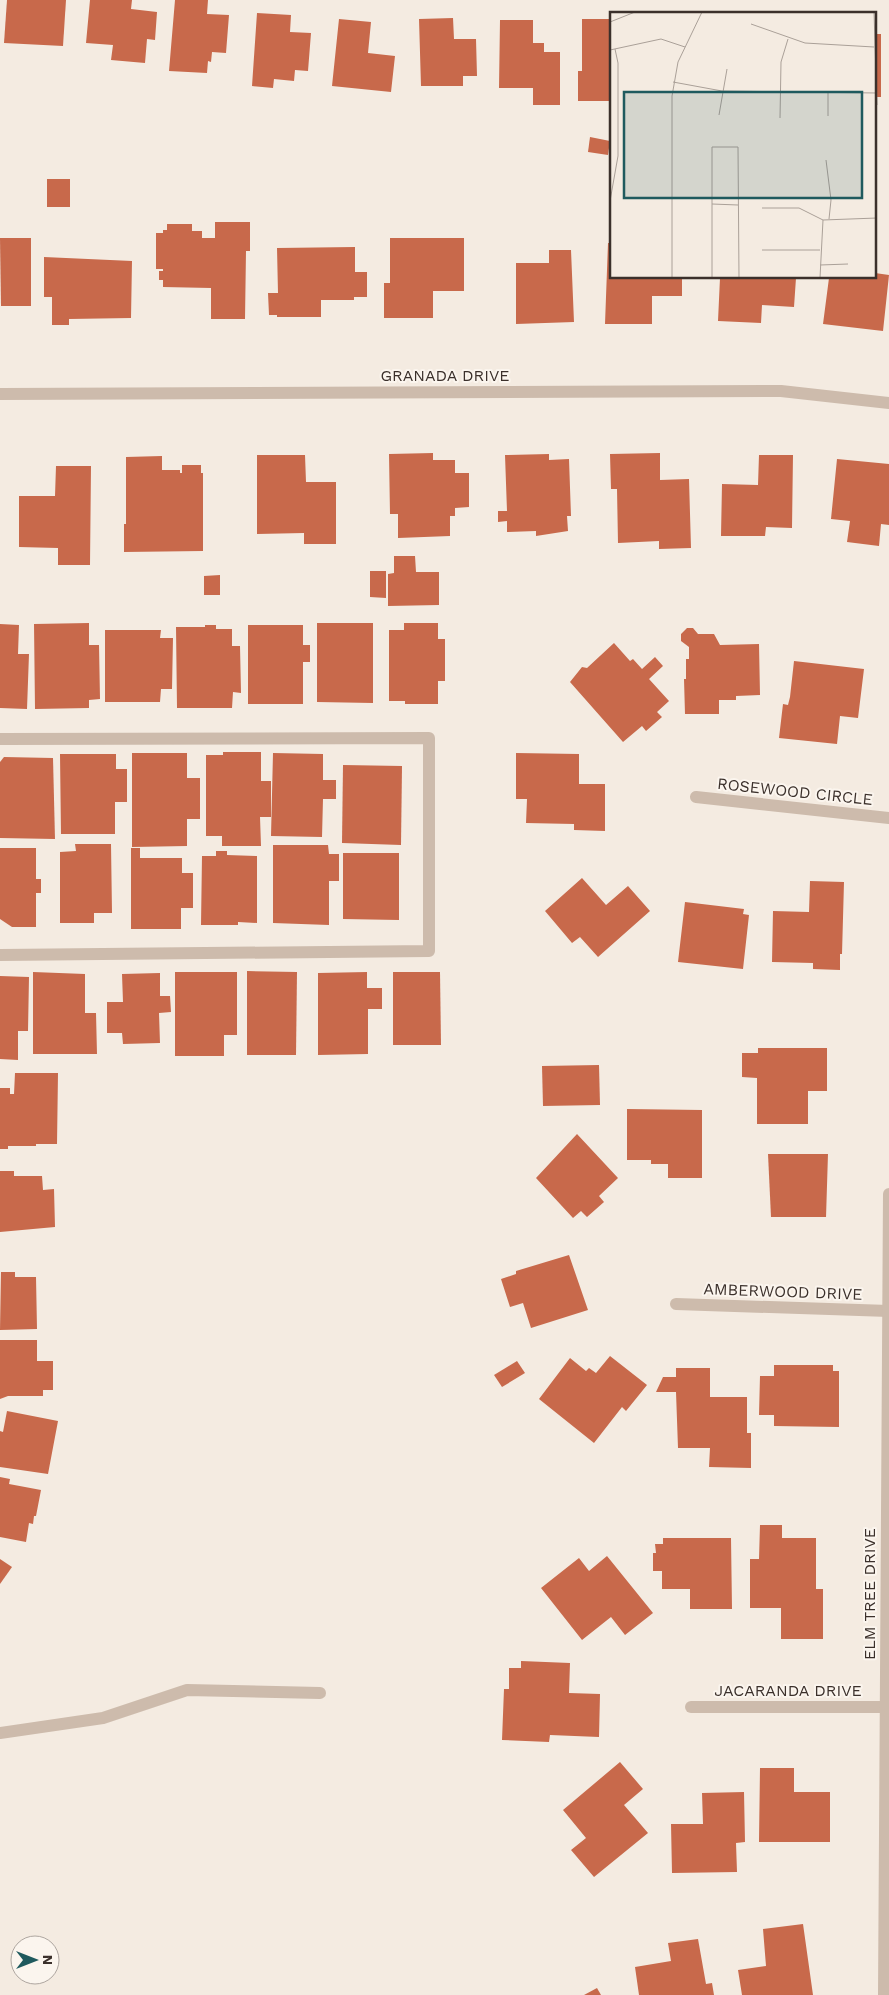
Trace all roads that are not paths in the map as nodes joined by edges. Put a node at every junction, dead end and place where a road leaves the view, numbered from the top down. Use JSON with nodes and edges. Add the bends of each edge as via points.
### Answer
{"nodes":[{"id":1,"x":0,"y":394,"type":"edge"},
{"id":2,"x":889,"y":403,"type":"edge"},
{"id":3,"x":0,"y":740,"type":"edge"},
{"id":4,"x":696,"y":797,"type":"dead end"},
{"id":5,"x":889,"y":818,"type":"edge"},
{"id":6,"x":0,"y":955,"type":"edge"},
{"id":7,"x":889,"y":1194,"type":"edge"},
{"id":8,"x":676,"y":1304,"type":"dead end"},
{"id":9,"x":888,"y":1311,"type":"edge"},
{"id":10,"x":320,"y":1693,"type":"dead end"},
{"id":11,"x":691,"y":1707,"type":"dead end"},
{"id":12,"x":885,"y":1707,"type":"junction"},
{"id":13,"x":0,"y":1734,"type":"edge"},
{"id":14,"x":884,"y":1995,"type":"edge"}],
"edges":[{"from":1,"to":2,"type":"street","name":"GRANADA DRIVE","via":[[782,391]]},
{"from":3,"to":6,"type":"street","via":[[430,738],[428,951]]},
{"from":4,"to":5,"type":"street","name":"ROSEWOOD CIRCLE"},
{"from":7,"to":9,"type":"street","name":"ELM TREE DRIVE"},
{"from":8,"to":9,"type":"street","name":"AMBERWOOD DRIVE"},
{"from":9,"to":12,"type":"street","name":"ELM TREE DRIVE"},
{"from":10,"to":13,"type":"street","via":[[187,1690],[103,1718]]},
{"from":11,"to":12,"type":"street","name":"JACARANDA DRIVE"},
{"from":12,"to":14,"type":"street","name":"ELM TREE DRIVE"}]}
